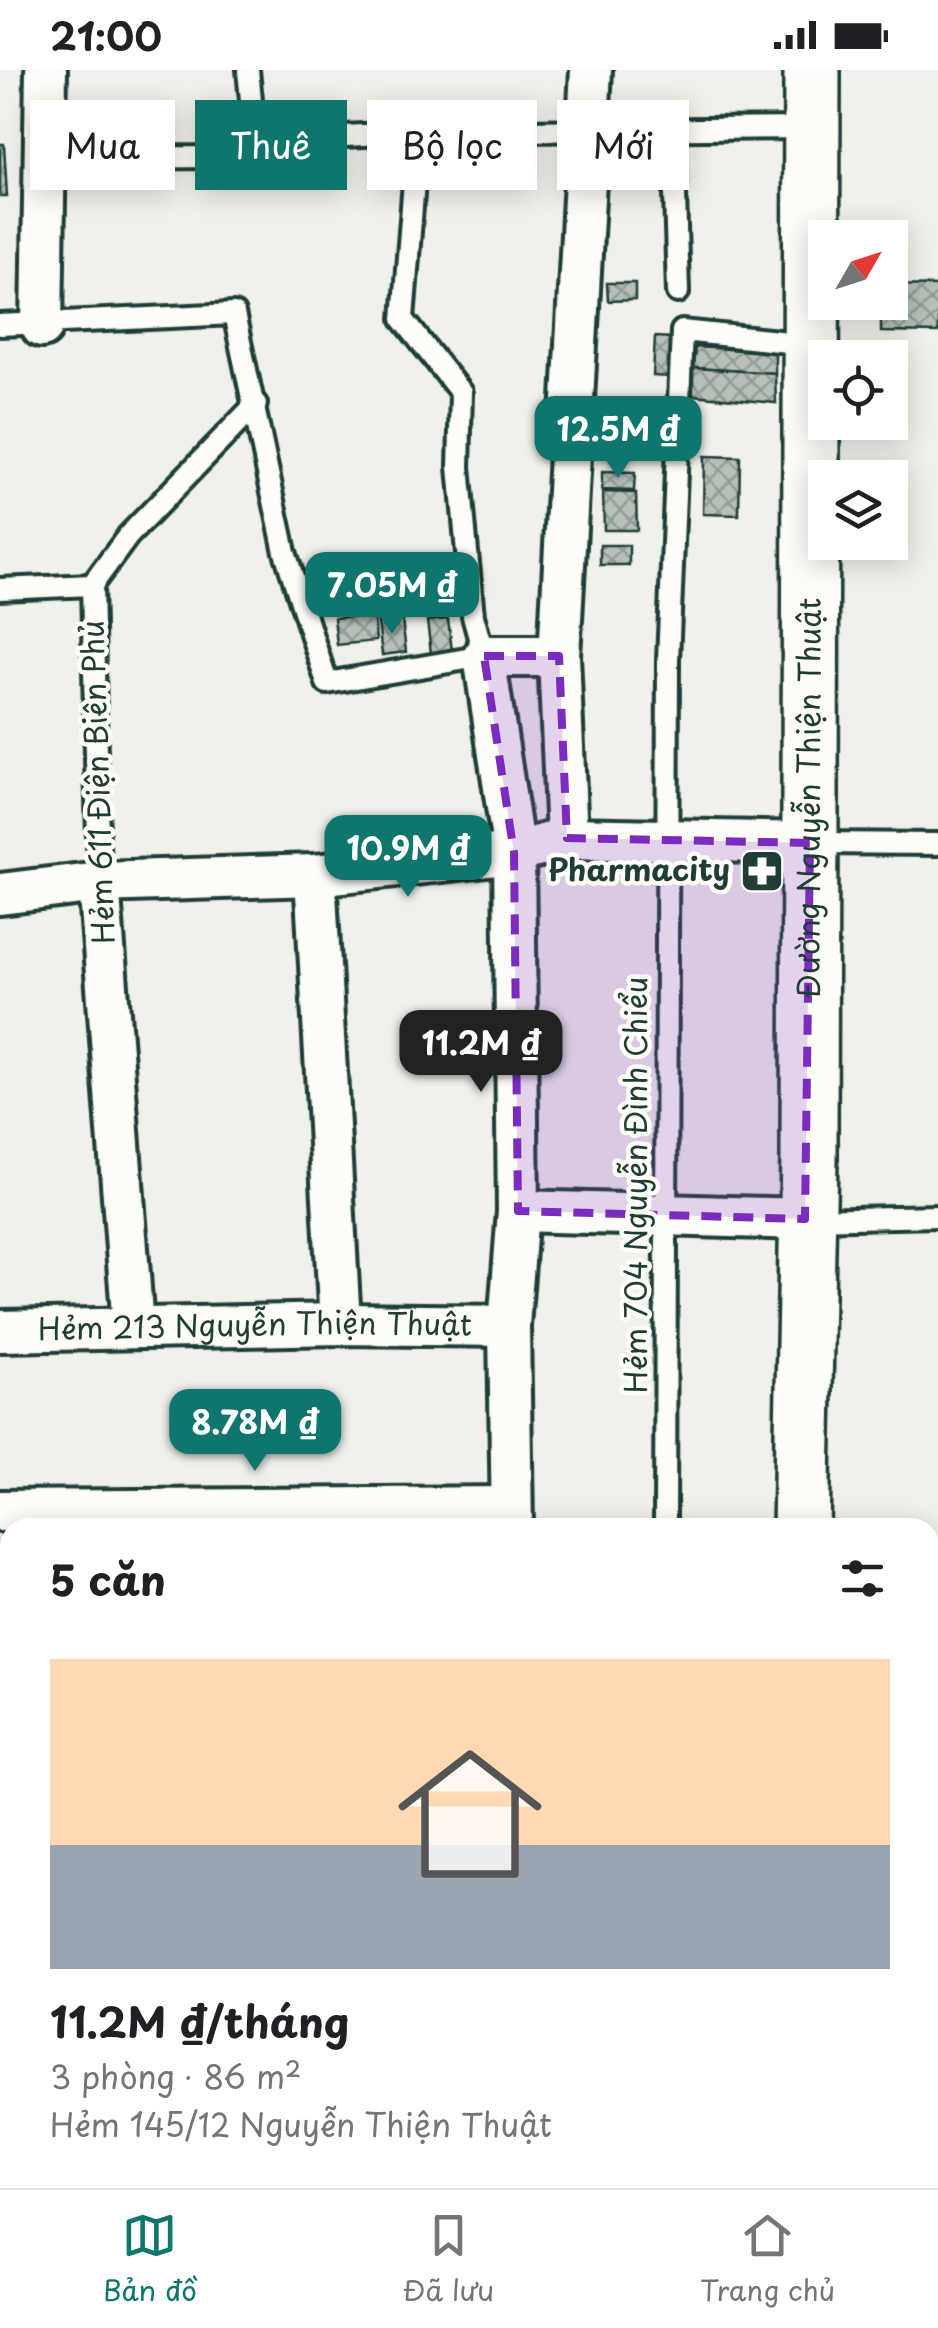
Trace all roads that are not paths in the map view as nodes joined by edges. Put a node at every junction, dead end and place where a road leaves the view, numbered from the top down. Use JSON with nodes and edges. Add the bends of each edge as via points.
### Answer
{"nodes":[{"id":1,"x":46,"y":70,"type":"edge"},
{"id":2,"x":248,"y":70,"type":"edge"},
{"id":3,"x":591,"y":70,"type":"edge"},
{"id":4,"x":812,"y":70,"type":"edge"},
{"id":5,"x":46,"y":100,"type":"edge"},
{"id":6,"x":251,"y":100,"type":"edge"},
{"id":7,"x":588,"y":100,"type":"edge"},
{"id":8,"x":813,"y":128,"type":"junction"},
{"id":9,"x":689,"y":129,"type":"edge"},
{"id":10,"x":45,"y":190,"type":"edge"},
{"id":11,"x":413,"y":190,"type":"edge"},
{"id":12,"x":581,"y":190,"type":"edge"},
{"id":13,"x":675,"y":190,"type":"edge"},
{"id":14,"x":678,"y":292,"type":"dead end"},
{"id":15,"x":0,"y":325,"type":"edge"},
{"id":16,"x":42,"y":326,"type":"junction"},
{"id":17,"x":810,"y":340,"type":"edge"},
{"id":18,"x":808,"y":344,"type":"edge"},
{"id":19,"x":256,"y":404,"type":"junction"},
{"id":20,"x":810,"y":440,"type":"edge"},
{"id":21,"x":92,"y":585,"type":"junction"},
{"id":22,"x":0,"y":589,"type":"edge"},
{"id":23,"x":484,"y":656,"type":"junction"},
{"id":24,"x":559,"y":656,"type":"junction"},
{"id":25,"x":567,"y":838,"type":"junction"},
{"id":26,"x":668,"y":842,"type":"junction"},
{"id":27,"x":810,"y":842,"type":"junction"},
{"id":28,"x":938,"y":844,"type":"edge"},
{"id":29,"x":514,"y":853,"type":"junction"},
{"id":30,"x":315,"y":875,"type":"junction"},
{"id":31,"x":98,"y":882,"type":"junction"},
{"id":32,"x":0,"y":894,"type":"edge"},
{"id":33,"x":518,"y":1211,"type":"junction"},
{"id":34,"x":938,"y":1216,"type":"edge"},
{"id":35,"x":669,"y":1218,"type":"junction"},
{"id":36,"x":805,"y":1219,"type":"junction"},
{"id":37,"x":340,"y":1324,"type":"junction"},
{"id":38,"x":509,"y":1326,"type":"junction"},
{"id":39,"x":133,"y":1327,"type":"junction"},
{"id":40,"x":0,"y":1331,"type":"edge"},
{"id":41,"x":0,"y":1511,"type":"edge"},
{"id":42,"x":512,"y":1518,"type":"edge"},
{"id":43,"x":665,"y":1518,"type":"edge"},
{"id":44,"x":801,"y":1518,"type":"edge"}],
"edges":[{"from":1,"to":5,"type":"street"},
{"from":2,"to":6,"type":"lane"},
{"from":3,"to":7,"type":"street"},
{"from":4,"to":8,"type":"street","name":"Đường Nguyễn Thiện Thuật"},
{"from":8,"to":9,"type":"lane"},
{"from":8,"to":17,"type":"street","name":"Đường Nguyễn Thiện Thuật"},
{"from":10,"to":16,"type":"street"},
{"from":11,"to":23,"type":"lane","via":[[403,319],[461,393],[459,467],[473,616]]},
{"from":12,"to":24,"type":"street"},
{"from":13,"to":14,"type":"lane"},
{"from":15,"to":16,"type":"lane"},
{"from":16,"to":19,"type":"lane","via":[[234,314]]},
{"from":18,"to":26,"type":"lane","name":"Hẻm 704 Nguyễn Đình Chiểu","via":[[682,331]]},
{"from":19,"to":21,"type":"lane","name":"Hẻm 611 Ðiện Biên Phủ","via":[[141,522]]},
{"from":19,"to":23,"type":"lane","via":[[285,552],[327,684]]},
{"from":20,"to":27,"type":"street","name":"Đường Nguyễn Thiện Thuật"},
{"from":21,"to":22,"type":"lane"},
{"from":21,"to":31,"type":"lane","name":"Hẻm 611 Ðiện Biên Phủ"},
{"from":23,"to":24,"type":"street"},
{"from":23,"to":29,"type":"street"},
{"from":24,"to":25,"type":"street"},
{"from":25,"to":26,"type":"street"},
{"from":25,"to":29,"type":"street"},
{"from":26,"to":27,"type":"street"},
{"from":26,"to":35,"type":"lane","name":"Hẻm 704 Nguyễn Đình Chiểu"},
{"from":27,"to":28,"type":"lane"},
{"from":27,"to":36,"type":"street","name":"Đường Nguyễn Thiện Thuật"},
{"from":29,"to":30,"type":"street"},
{"from":29,"to":33,"type":"street"},
{"from":30,"to":31,"type":"street"},
{"from":30,"to":37,"type":"street"},
{"from":31,"to":32,"type":"street"},
{"from":31,"to":39,"type":"street","name":"Hẻm 611 Ðiện Biên Phủ"},
{"from":33,"to":35,"type":"street"},
{"from":33,"to":38,"type":"street"},
{"from":34,"to":36,"type":"lane"},
{"from":35,"to":36,"type":"street"},
{"from":35,"to":43,"type":"lane","name":"Hẻm 704 Nguyễn Đình Chiểu"},
{"from":36,"to":44,"type":"street","name":"Đường Nguyễn Thiện Thuật"},
{"from":37,"to":38,"type":"street","name":"Hẻm 213 Nguyễn Thiện Thuật"},
{"from":37,"to":39,"type":"street","name":"Hẻm 213 Nguyễn Thiện Thuật"},
{"from":38,"to":42,"type":"street"},
{"from":39,"to":40,"type":"street","name":"Hẻm 213 Nguyễn Thiện Thuật"},
{"from":41,"to":42,"type":"street"}]}
